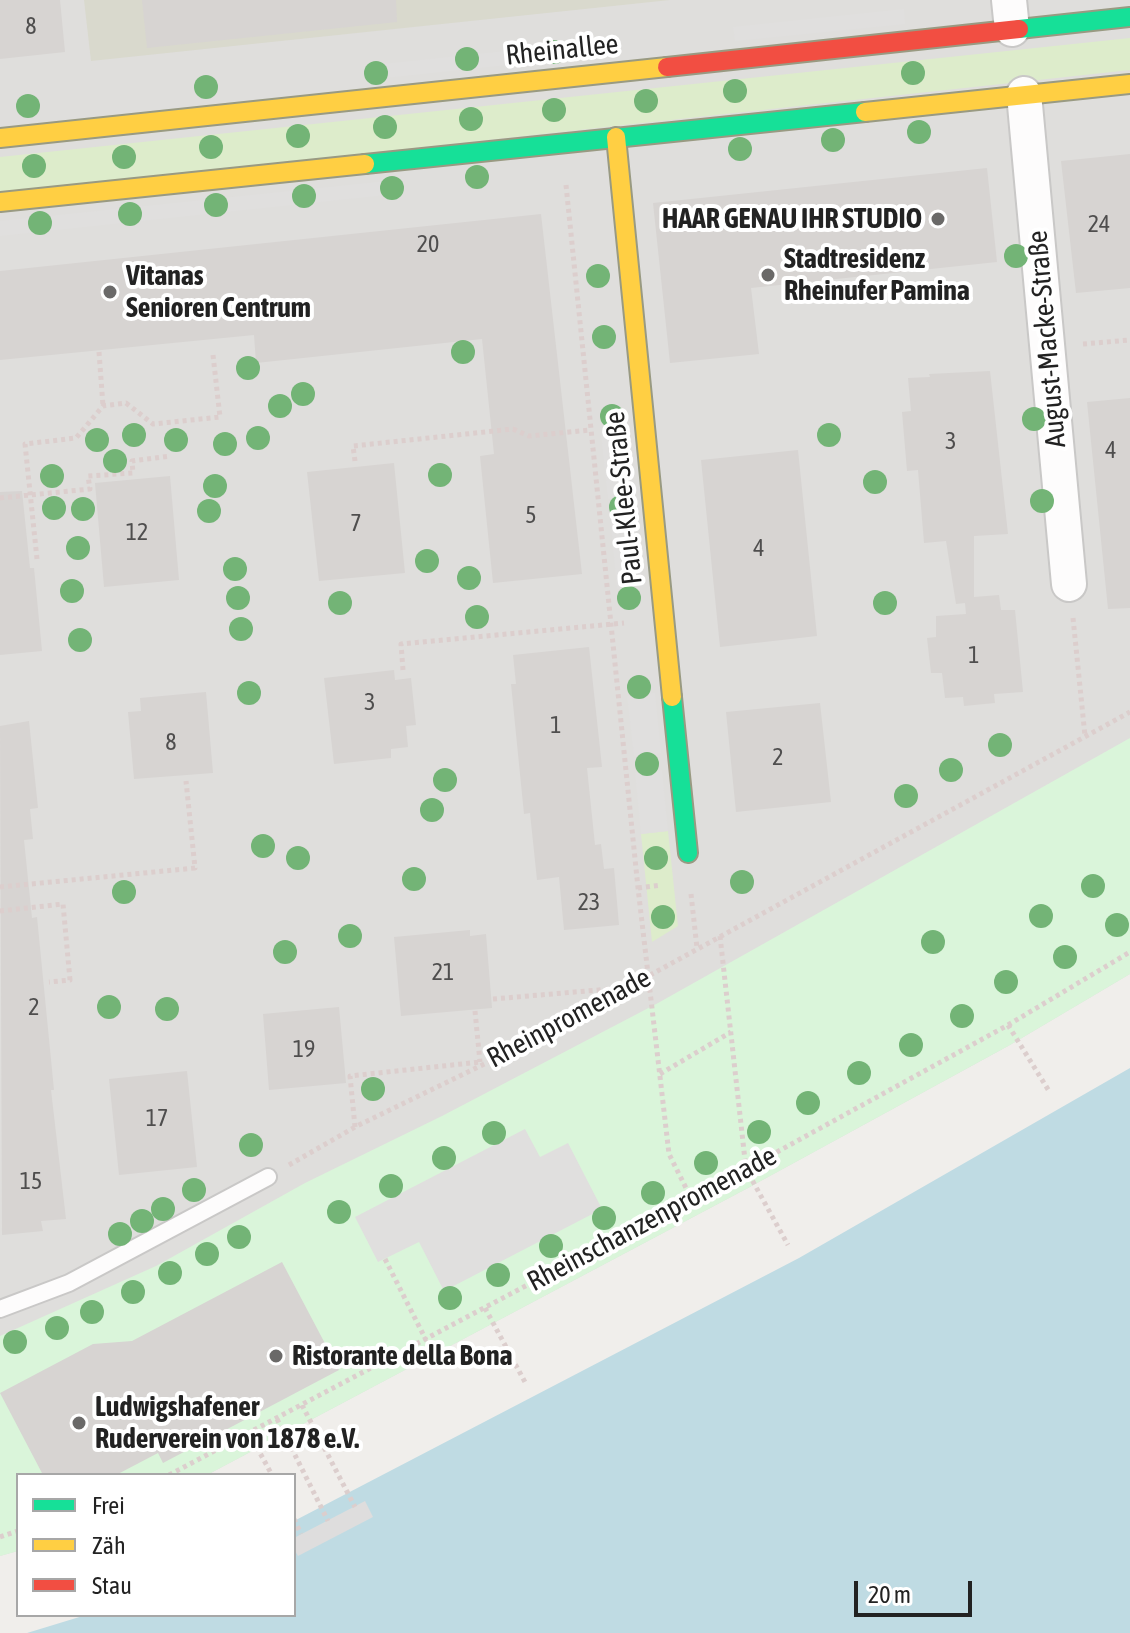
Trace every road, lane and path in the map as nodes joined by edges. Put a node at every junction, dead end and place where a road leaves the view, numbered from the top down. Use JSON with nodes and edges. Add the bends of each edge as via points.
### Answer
{"nodes":[{"id":1,"x":1011,"y":15,"type":"edge"},
{"id":2,"x":1130,"y":17,"type":"edge"},
{"id":3,"x":1130,"y":84,"type":"edge"},
{"id":4,"x":1024,"y":94,"type":"junction"},
{"id":5,"x":616,"y":137,"type":"junction"},
{"id":6,"x":0,"y":138,"type":"edge"},
{"id":7,"x":566,"y":184,"type":"dead end"},
{"id":8,"x":0,"y":202,"type":"edge"},
{"id":9,"x":1130,"y":340,"type":"edge"},
{"id":10,"x":1095,"y":343,"type":"dead end"},
{"id":11,"x":99,"y":352,"type":"dead end"},
{"id":12,"x":213,"y":355,"type":"dead end"},
{"id":13,"x":103,"y":406,"type":"junction"},
{"id":14,"x":590,"y":430,"type":"junction"},
{"id":15,"x":171,"y":456,"type":"dead end"},
{"id":16,"x":355,"y":461,"type":"dead end"},
{"id":17,"x":30,"y":495,"type":"junction"},
{"id":18,"x":0,"y":498,"type":"edge"},
{"id":19,"x":37,"y":559,"type":"dead end"},
{"id":20,"x":1069,"y":584,"type":"joint"},
{"id":21,"x":665,"y":622,"type":"junction"},
{"id":22,"x":611,"y":623,"type":"junction"},
{"id":23,"x":403,"y":670,"type":"dead end"},
{"id":24,"x":1130,"y":712,"type":"edge"},
{"id":25,"x":1085,"y":736,"type":"junction"},
{"id":26,"x":186,"y":781,"type":"dead end"},
{"id":27,"x":688,"y":853,"type":"joint"},
{"id":28,"x":0,"y":887,"type":"edge"},
{"id":29,"x":0,"y":911,"type":"edge"},
{"id":30,"x":720,"y":936,"type":"junction"},
{"id":31,"x":697,"y":948,"type":"junction"},
{"id":32,"x":1130,"y":952,"type":"edge"},
{"id":33,"x":648,"y":975,"type":"junction"},
{"id":34,"x":49,"y":982,"type":"dead end"},
{"id":35,"x":627,"y":987,"type":"junction"},
{"id":36,"x":493,"y":999,"type":"dead end"},
{"id":37,"x":475,"y":1011,"type":"dead end"},
{"id":38,"x":1008,"y":1025,"type":"junction"},
{"id":39,"x":731,"y":1032,"type":"junction"},
{"id":40,"x":480,"y":1064,"type":"junction"},
{"id":41,"x":660,"y":1074,"type":"junction"},
{"id":42,"x":1049,"y":1091,"type":"dead end"},
{"id":43,"x":355,"y":1127,"type":"junction"},
{"id":44,"x":746,"y":1169,"type":"junction"},
{"id":45,"x":268,"y":1177,"type":"joint"},
{"id":46,"x":691,"y":1198,"type":"junction"},
{"id":47,"x":788,"y":1245,"type":"dead end"},
{"id":48,"x":385,"y":1259,"type":"dead end"},
{"id":49,"x":485,"y":1307,"type":"junction"},
{"id":50,"x":0,"y":1309,"type":"edge"},
{"id":51,"x":426,"y":1340,"type":"junction"},
{"id":52,"x":526,"y":1384,"type":"dead end"},
{"id":53,"x":302,"y":1405,"type":"junction"},
{"id":54,"x":277,"y":1419,"type":"junction"},
{"id":55,"x":249,"y":1433,"type":"junction"},
{"id":56,"x":173,"y":1473,"type":"edge"},
{"id":57,"x":271,"y":1473,"type":"edge"},
{"id":58,"x":355,"y":1507,"type":"dead end"},
{"id":59,"x":328,"y":1521,"type":"dead end"},
{"id":60,"x":296,"y":1523,"type":"edge"},
{"id":61,"x":301,"y":1534,"type":"dead end"}],
"edges":[{"from":1,"to":2,"type":"street","name":"Rheinallee"},
{"from":1,"to":6,"type":"street","name":"Rheinallee"},
{"from":3,"to":4,"type":"street"},
{"from":4,"to":5,"type":"street"},
{"from":4,"to":20,"type":"street","name":"August-Macke-Straße"},
{"from":5,"to":8,"type":"street"},
{"from":5,"to":21,"type":"street","name":"Paul-Klee-Straße"},
{"from":7,"to":14,"type":"path"},
{"from":9,"to":10,"type":"path"},
{"from":11,"to":13,"type":"path"},
{"from":12,"to":13,"type":"path","via":[[220,417],[153,424],[126,403]]},
{"from":13,"to":17,"type":"path","via":[[76,438],[25,444]]},
{"from":14,"to":16,"type":"path","via":[[529,436],[513,429],[353,446]]},
{"from":14,"to":22,"type":"path"},
{"from":15,"to":17,"type":"path","via":[[132,461],[133,473],[88,476],[90,489]]},
{"from":17,"to":18,"type":"path"},
{"from":17,"to":19,"type":"path"},
{"from":20,"to":25,"type":"path"},
{"from":21,"to":22,"type":"path"},
{"from":21,"to":27,"type":"street","name":"Paul-Klee-Straße"},
{"from":22,"to":23,"type":"path","via":[[401,644]]},
{"from":22,"to":33,"type":"path"},
{"from":24,"to":25,"type":"path","name":"Rheinpromenade"},
{"from":25,"to":30,"type":"path","name":"Rheinpromenade"},
{"from":26,"to":28,"type":"path","via":[[195,868]]},
{"from":27,"to":31,"type":"path"},
{"from":29,"to":34,"type":"path","via":[[63,904],[70,980]]},
{"from":30,"to":31,"type":"path","name":"Rheinpromenade"},
{"from":30,"to":39,"type":"path"},
{"from":31,"to":33,"type":"path","name":"Rheinpromenade"},
{"from":32,"to":38,"type":"path","name":"Rheinschanzenpromenade"},
{"from":33,"to":35,"type":"path","name":"Rheinpromenade"},
{"from":33,"to":41,"type":"path"},
{"from":35,"to":36,"type":"path"},
{"from":35,"to":40,"type":"path","name":"Rheinpromenade"},
{"from":37,"to":40,"type":"path"},
{"from":38,"to":42,"type":"path"},
{"from":38,"to":44,"type":"path","name":"Rheinschanzenpromenade"},
{"from":39,"to":41,"type":"path"},
{"from":39,"to":44,"type":"path"},
{"from":40,"to":43,"type":"path","name":"Rheinpromenade"},
{"from":40,"to":43,"type":"path","via":[[350,1076]]},
{"from":41,"to":46,"type":"path","via":[[669,1154]]},
{"from":43,"to":45,"type":"path","name":"Rheinpromenade"},
{"from":44,"to":46,"type":"path","name":"Rheinschanzenpromenade"},
{"from":44,"to":47,"type":"path"},
{"from":45,"to":50,"type":"lane","via":[[69,1283]]},
{"from":46,"to":49,"type":"path","name":"Rheinschanzenpromenade"},
{"from":48,"to":51,"type":"path"},
{"from":49,"to":51,"type":"path","name":"Rheinschanzenpromenade"},
{"from":49,"to":52,"type":"path"},
{"from":51,"to":53,"type":"path","name":"Rheinschanzenpromenade"},
{"from":53,"to":54,"type":"path","name":"Rheinschanzenpromenade"},
{"from":53,"to":58,"type":"path"},
{"from":54,"to":55,"type":"path","name":"Rheinschanzenpromenade"},
{"from":54,"to":59,"type":"path"},
{"from":55,"to":56,"type":"path","name":"Rheinschanzenpromenade"},
{"from":55,"to":57,"type":"path"},
{"from":60,"to":61,"type":"path"}]}
